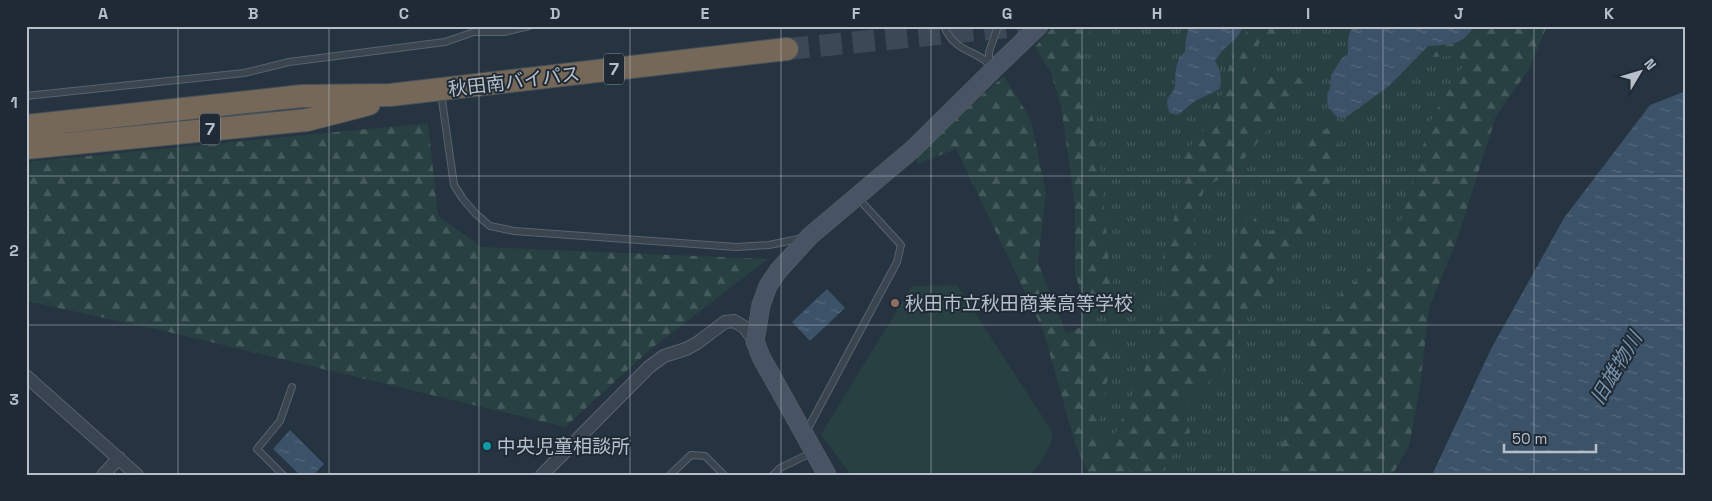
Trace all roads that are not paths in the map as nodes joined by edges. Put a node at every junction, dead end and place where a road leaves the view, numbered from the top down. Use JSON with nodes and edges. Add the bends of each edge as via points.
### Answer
{"nodes":[{"id":1,"x":528,"y":26,"type":"edge"},
{"id":2,"x":944,"y":26,"type":"edge"},
{"id":3,"x":998,"y":26,"type":"edge"},
{"id":4,"x":1040,"y":26,"type":"edge"},
{"id":5,"x":503,"y":29,"type":"edge"},
{"id":6,"x":787,"y":49,"type":"tunnel mouth"},
{"id":7,"x":991,"y":66,"type":"junction"},
{"id":8,"x":440,"y":89,"type":"junction"},
{"id":9,"x":390,"y":95,"type":"junction"},
{"id":10,"x":26,"y":96,"type":"edge"},
{"id":11,"x":26,"y":126,"type":"edge"},
{"id":12,"x":26,"y":148,"type":"edge"},
{"id":13,"x":856,"y":197,"type":"junction"},
{"id":14,"x":810,"y":236,"type":"junction"},
{"id":15,"x":755,"y":342,"type":"junction"},
{"id":16,"x":26,"y":376,"type":"edge"},
{"id":17,"x":292,"y":387,"type":"dead end"},
{"id":18,"x":805,"y":435,"type":"junction"},
{"id":19,"x":813,"y":452,"type":"junction"},
{"id":20,"x":119,"y":458,"type":"junction"},
{"id":21,"x":103,"y":475,"type":"edge"},
{"id":22,"x":137,"y":475,"type":"edge"},
{"id":23,"x":283,"y":475,"type":"edge"},
{"id":24,"x":542,"y":475,"type":"edge"},
{"id":25,"x":670,"y":475,"type":"edge"},
{"id":26,"x":724,"y":475,"type":"edge"},
{"id":27,"x":773,"y":475,"type":"edge"},
{"id":28,"x":827,"y":475,"type":"edge"}],
"edges":[{"from":1,"to":5,"type":"lane"},
{"from":2,"to":7,"type":"lane","via":[[948,37],[956,44]]},
{"from":3,"to":7,"type":"lane","via":[[989,52]]},
{"from":4,"to":7,"type":"street"},
{"from":5,"to":10,"type":"lane","via":[[474,32],[444,42],[288,62],[244,73]]},
{"from":6,"to":8,"type":"highway","name":"秋田南バイパス","number":"7"},
{"from":7,"to":13,"type":"street","via":[[913,149]]},
{"from":8,"to":9,"type":"highway","name":"秋田南バイパス","number":"7"},
{"from":8,"to":14,"type":"lane","via":[[454,185],[475,213],[490,226],[736,247],[769,246]]},
{"from":9,"to":11,"type":"highway","name":"秋田南バイパス","number":"7","via":[[302,96]]},
{"from":9,"to":12,"type":"highway","name":"秋田南バイパス","number":"7","via":[[307,120]]},
{"from":13,"to":14,"type":"street"},
{"from":13,"to":18,"type":"lane","via":[[901,245],[897,262]]},
{"from":14,"to":15,"type":"street","via":[[768,286],[761,305]]},
{"from":15,"to":18,"type":"street"},
{"from":15,"to":24,"type":"street","via":[[744,327],[734,321],[725,322],[697,343],[664,356],[649,367]]},
{"from":16,"to":20,"type":"street"},
{"from":17,"to":23,"type":"lane","via":[[280,421],[257,449]]},
{"from":18,"to":19,"type":"street"},
{"from":19,"to":27,"type":"lane","via":[[780,468]]},
{"from":19,"to":28,"type":"street"},
{"from":20,"to":21,"type":"street"},
{"from":20,"to":22,"type":"street"},
{"from":25,"to":26,"type":"lane","via":[[691,455],[705,456]]}]}
